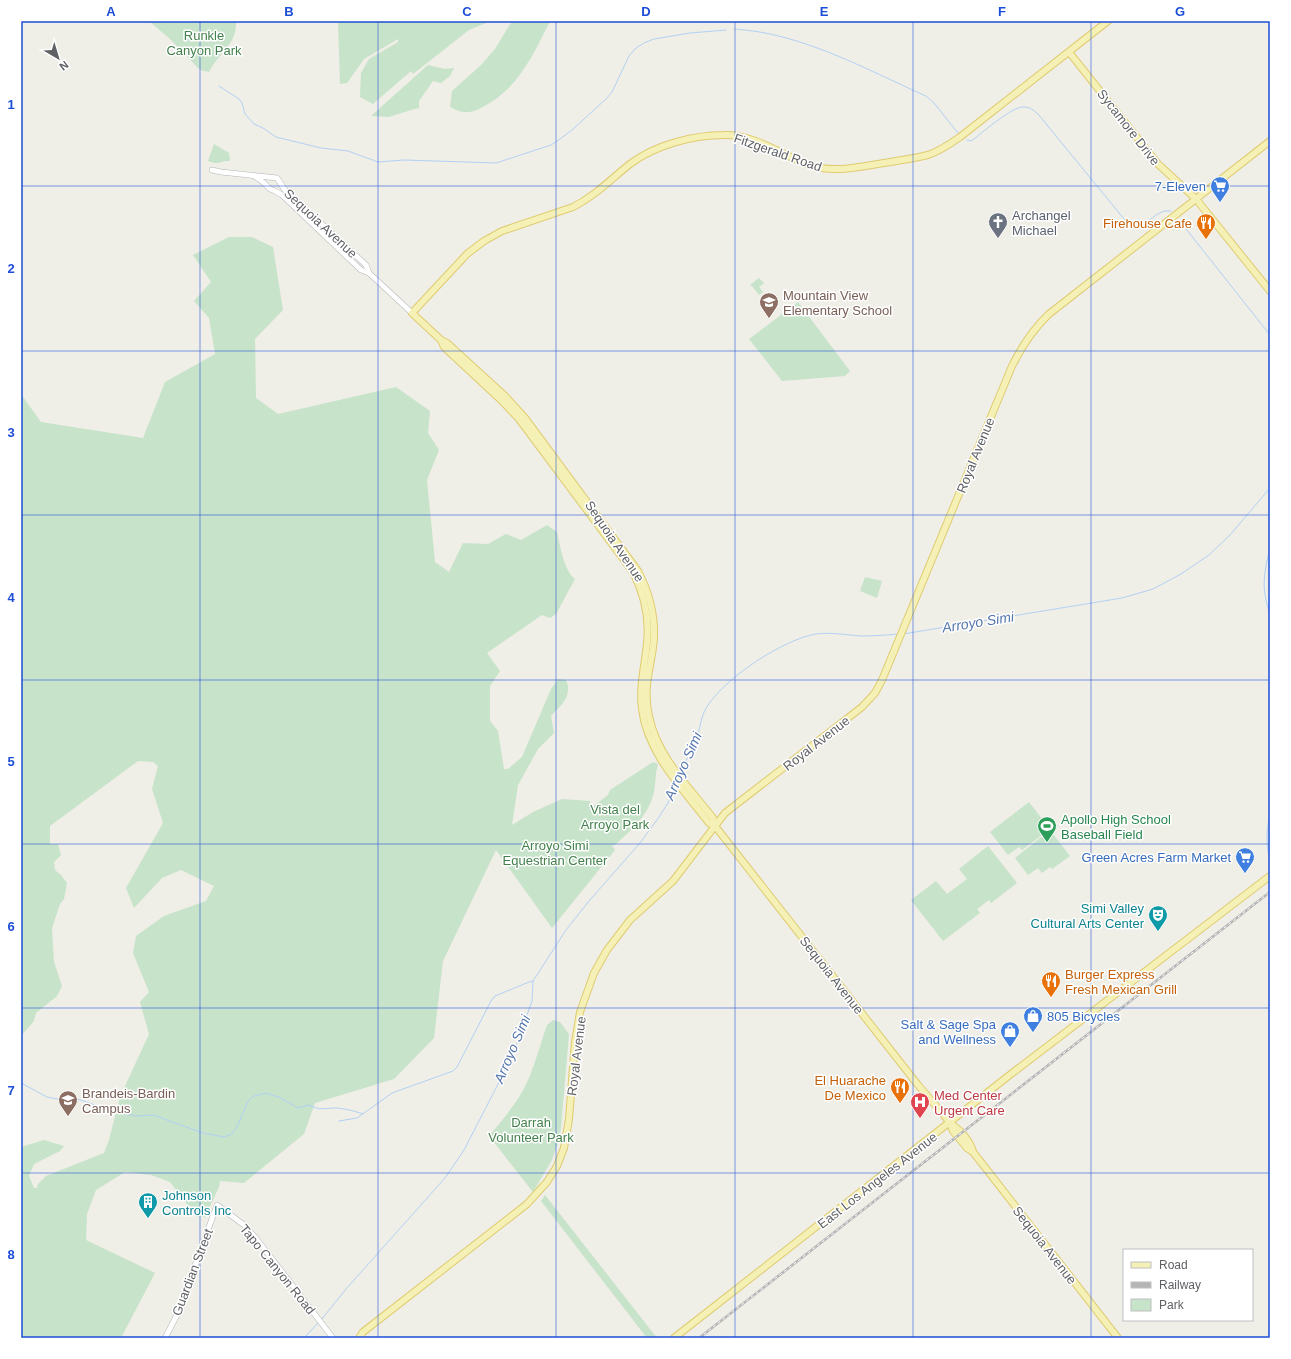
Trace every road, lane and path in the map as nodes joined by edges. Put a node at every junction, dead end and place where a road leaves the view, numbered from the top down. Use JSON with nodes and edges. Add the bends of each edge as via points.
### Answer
{"nodes":[{"id":1,"x":1108,"y":21,"type":"edge"},
{"id":2,"x":1069,"y":52,"type":"junction"},
{"id":3,"x":1270,"y":141,"type":"edge"},
{"id":4,"x":212,"y":170,"type":"dead end"},
{"id":5,"x":254,"y":176,"type":"junction"},
{"id":6,"x":270,"y":178,"type":"junction"},
{"id":7,"x":266,"y":185,"type":"junction"},
{"id":8,"x":1196,"y":199,"type":"junction"},
{"id":9,"x":369,"y":274,"type":"junction"},
{"id":10,"x":1270,"y":291,"type":"edge"},
{"id":11,"x":412,"y":313,"type":"junction"},
{"id":12,"x":715,"y":826,"type":"junction"},
{"id":13,"x":1270,"y":876,"type":"edge"},
{"id":14,"x":950,"y":1123,"type":"junction"},
{"id":15,"x":217,"y":1205,"type":"joint"},
{"id":16,"x":359,"y":1337,"type":"edge"},
{"id":17,"x":165,"y":1338,"type":"edge"},
{"id":18,"x":333,"y":1338,"type":"edge"},
{"id":19,"x":674,"y":1338,"type":"edge"},
{"id":20,"x":1118,"y":1338,"type":"edge"}],
"edges":[{"from":1,"to":2,"type":"main road","name":"Fitzgerald Road"},
{"from":2,"to":8,"type":"main road","name":"Sycamore Drive","via":[[1158,164]]},
{"from":2,"to":11,"type":"main road","name":"Fitzgerald Road","via":[[956,140],[939,151],[919,157],[834,169],[812,166],[738,136],[717,135],[668,144],[631,163],[583,202],[502,231],[484,241],[467,254]]},
{"from":3,"to":8,"type":"main road","name":"Royal Avenue"},
{"from":4,"to":5,"type":"street","name":"Sequoia Avenue"},
{"from":5,"to":6,"type":"street","name":"Sequoia Avenue"},
{"from":5,"to":7,"type":"street","name":"Sequoia Avenue"},
{"from":6,"to":7,"type":"street","name":"Sequoia Avenue"},
{"from":6,"to":9,"type":"street","name":"Sequoia Avenue","via":[[277,178],[284,190],[366,265]]},
{"from":7,"to":9,"type":"street","name":"Sequoia Avenue","via":[[282,195],[361,270]]},
{"from":8,"to":10,"type":"main road","name":"Sycamore Drive"},
{"from":8,"to":12,"type":"main road","name":"Royal Avenue","via":[[1049,314],[1025,342],[1012,366],[879,686],[862,707],[731,808]]},
{"from":9,"to":11,"type":"street","name":"Sequoia Avenue"},
{"from":11,"to":12,"type":"main road","name":"Sequoia Avenue","via":[[505,396],[525,418],[638,571],[649,595],[654,624],[646,695],[654,736],[668,765],[713,818]]},
{"from":12,"to":14,"type":"main road","name":"Sequoia Avenue"},
{"from":12,"to":16,"type":"main road","name":"Royal Avenue","via":[[673,881],[623,929],[600,962],[584,999],[577,1025],[566,1140],[559,1162],[547,1182],[527,1204]]},
{"from":13,"to":14,"type":"main road","name":"East Los Angeles Avenue"},
{"from":14,"to":19,"type":"main road","name":"East Los Angeles Avenue"},
{"from":14,"to":20,"type":"main road","name":"Sequoia Avenue","via":[[953,1131],[973,1152]]},
{"from":15,"to":17,"type":"street","name":"Guardian Street","via":[[177,1315]]},
{"from":15,"to":18,"type":"street","name":"Tapo Canyon Road","via":[[252,1234]]}]}
